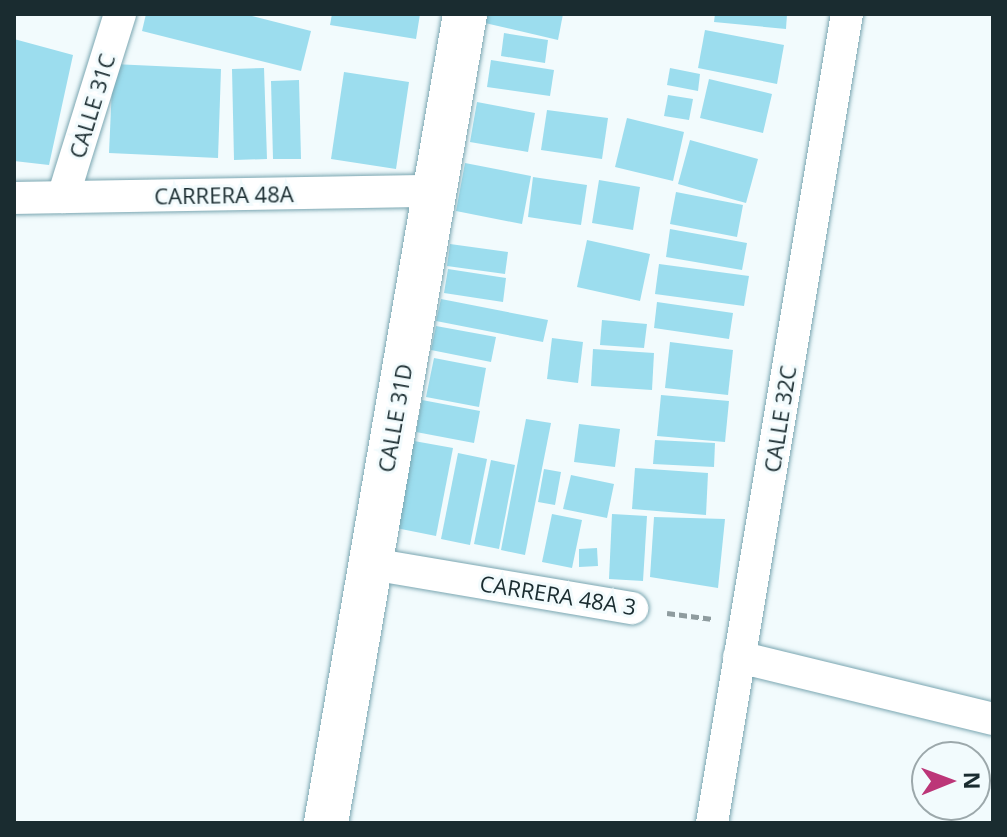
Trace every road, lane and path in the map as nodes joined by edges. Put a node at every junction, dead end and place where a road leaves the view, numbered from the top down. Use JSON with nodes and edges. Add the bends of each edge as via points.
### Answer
{"nodes":[{"id":1,"x":120,"y":14,"type":"edge"},
{"id":2,"x":465,"y":14,"type":"edge"},
{"id":3,"x":847,"y":14,"type":"edge"},
{"id":4,"x":434,"y":191,"type":"junction"},
{"id":5,"x":63,"y":197,"type":"junction"},
{"id":6,"x":14,"y":198,"type":"edge"},
{"id":7,"x":371,"y":564,"type":"junction"},
{"id":8,"x":632,"y":608,"type":"joint"},
{"id":9,"x":745,"y":623,"type":"junction"},
{"id":10,"x":739,"y":657,"type":"junction"},
{"id":11,"x":993,"y":719,"type":"edge"},
{"id":12,"x":326,"y":823,"type":"edge"},
{"id":13,"x":712,"y":823,"type":"edge"}],
"edges":[{"from":1,"to":5,"type":"street","name":"CALLE 31C"},
{"from":2,"to":4,"type":"street","name":"CALLE 31D"},
{"from":3,"to":9,"type":"street","name":"CALLE 32C"},
{"from":4,"to":5,"type":"street","name":"CARRERA 48A"},
{"from":4,"to":7,"type":"street","name":"CALLE 31D"},
{"from":5,"to":6,"type":"street","name":"CARRERA 48A"},
{"from":7,"to":8,"type":"street","name":"CARRERA 48A 3"},
{"from":7,"to":12,"type":"street","name":"CALLE 31D"},
{"from":8,"to":9,"type":"path","name":"CARRERA 48A 3"},
{"from":9,"to":10,"type":"street","name":"CALLE 32C"},
{"from":10,"to":11,"type":"street"},
{"from":10,"to":13,"type":"street","name":"CALLE 32C"}]}
